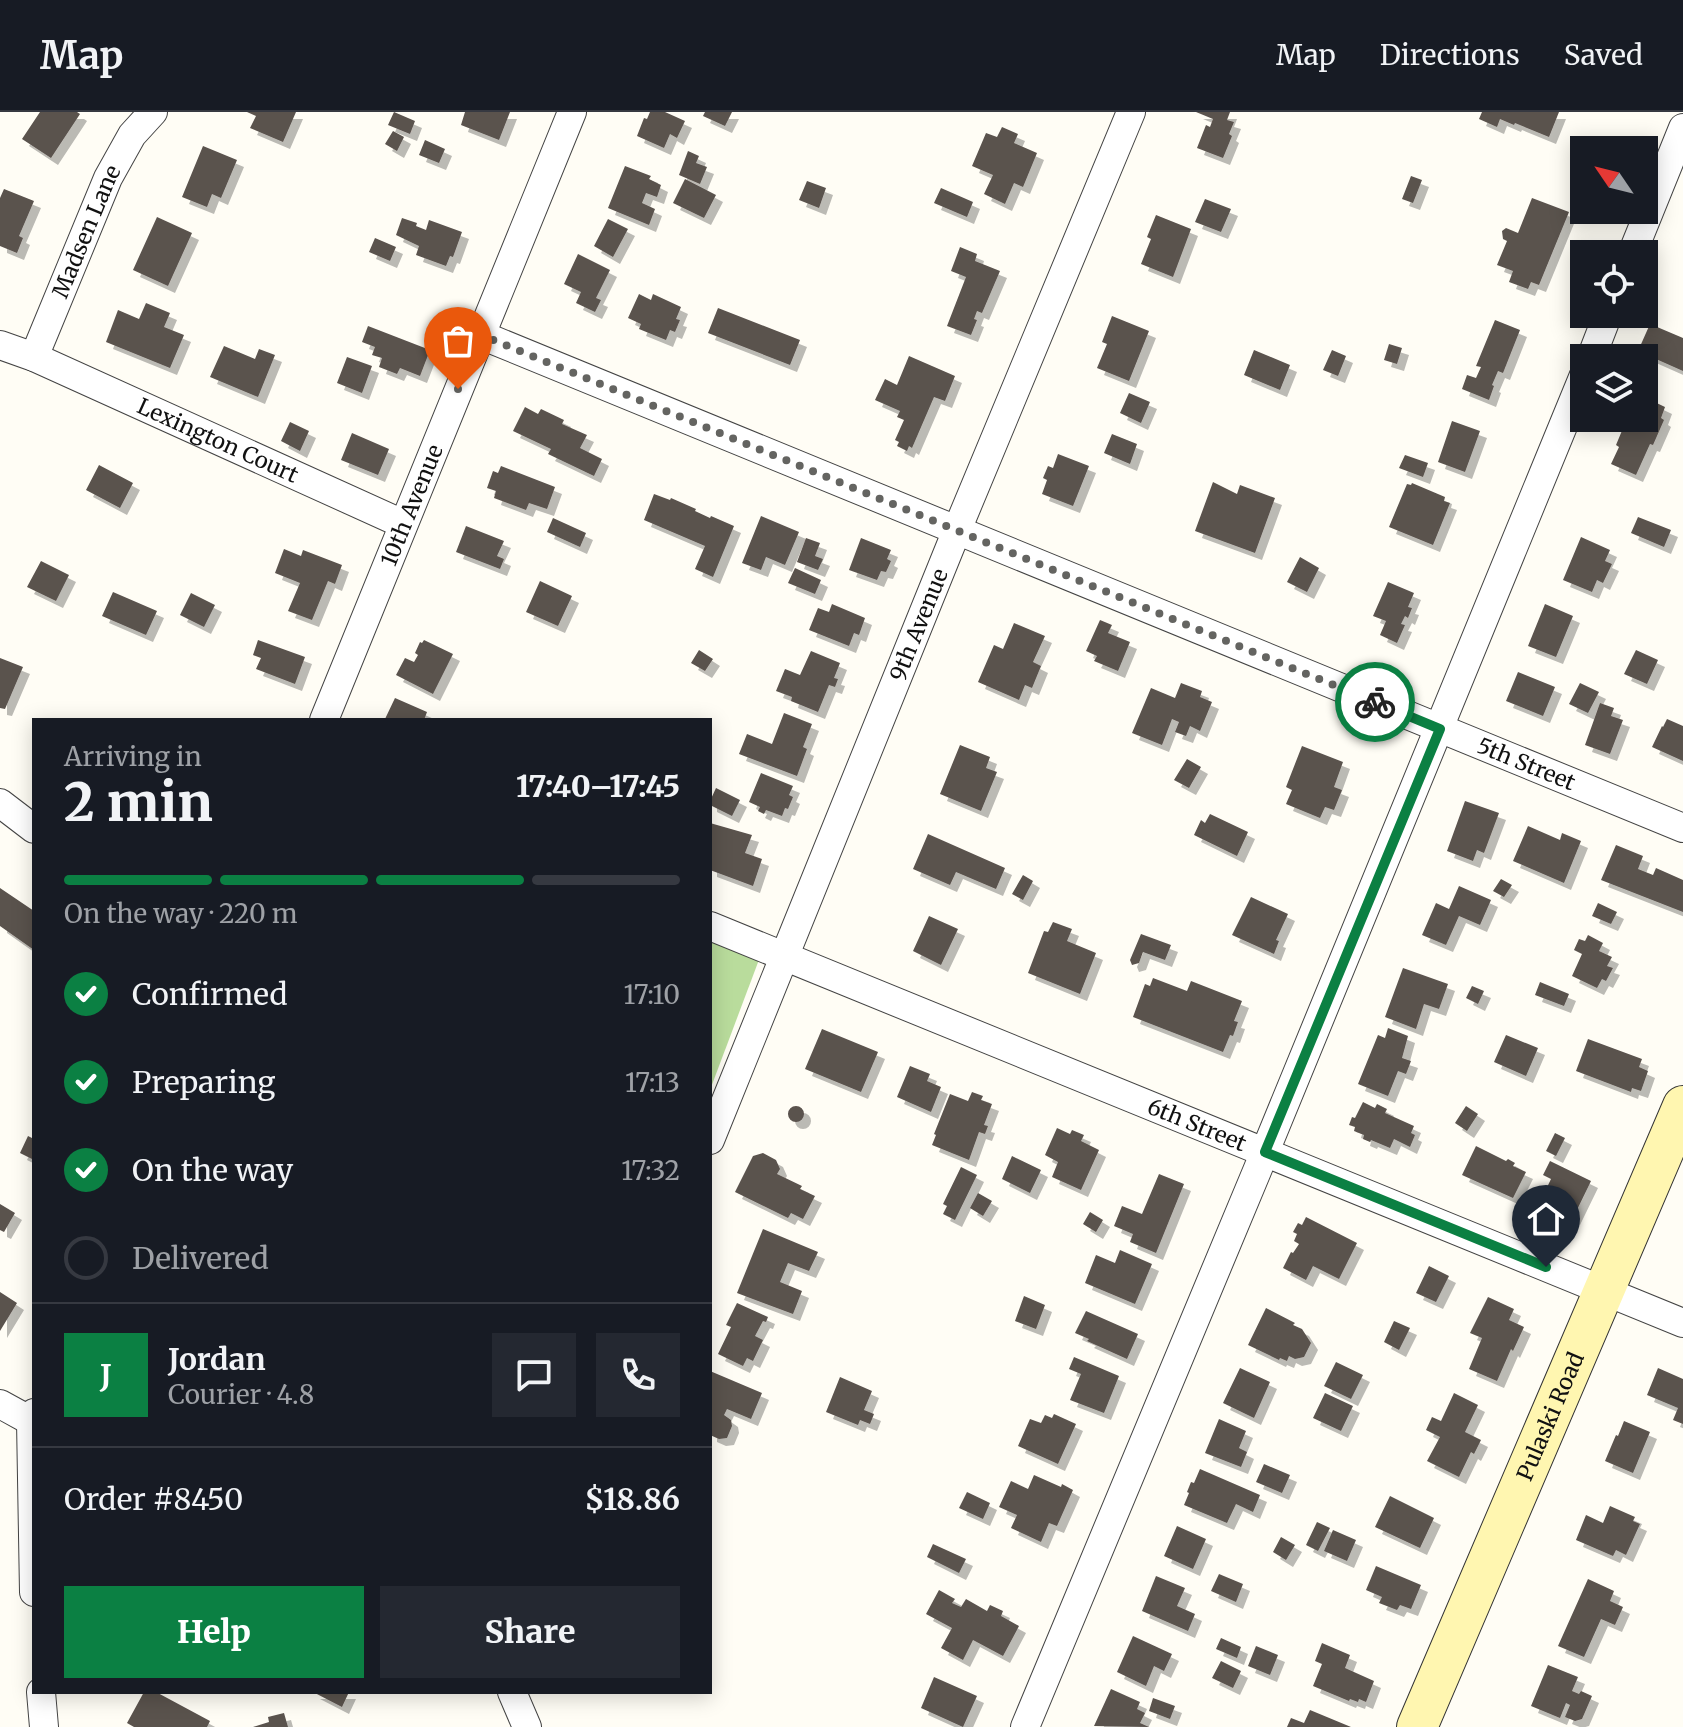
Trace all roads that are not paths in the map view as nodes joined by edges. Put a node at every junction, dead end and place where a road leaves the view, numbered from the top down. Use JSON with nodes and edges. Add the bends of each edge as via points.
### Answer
{"nodes":[{"id":1,"x":153,"y":112,"type":"edge"},
{"id":2,"x":572,"y":112,"type":"edge"},
{"id":3,"x":1131,"y":112,"type":"edge"},
{"id":4,"x":1683,"y":128,"type":"edge"},
{"id":5,"x":1638,"y":240,"type":"edge"},
{"id":6,"x":481,"y":335,"type":"junction"},
{"id":7,"x":0,"y":345,"type":"edge"},
{"id":8,"x":34,"y":357,"type":"junction"},
{"id":9,"x":1570,"y":409,"type":"edge"},
{"id":10,"x":403,"y":524,"type":"junction"},
{"id":11,"x":957,"y":530,"type":"junction"},
{"id":12,"x":325,"y":718,"type":"edge"},
{"id":13,"x":1440,"y":729,"type":"junction"},
{"id":14,"x":0,"y":803,"type":"edge"},
{"id":15,"x":32,"y":827,"type":"edge"},
{"id":16,"x":1683,"y":828,"type":"edge"},
{"id":17,"x":712,"y":927,"type":"edge"},
{"id":18,"x":785,"y":957,"type":"junction"},
{"id":19,"x":1683,"y":1106,"type":"edge"},
{"id":20,"x":712,"y":1135,"type":"edge"},
{"id":21,"x":1265,"y":1152,"type":"junction"},
{"id":22,"x":1603,"y":1290,"type":"junction"},
{"id":23,"x":1683,"y":1323,"type":"edge"},
{"id":24,"x":0,"y":1404,"type":"edge"},
{"id":25,"x":32,"y":1417,"type":"edge"},
{"id":26,"x":41,"y":1694,"type":"edge"},
{"id":27,"x":513,"y":1694,"type":"edge"},
{"id":28,"x":44,"y":1727,"type":"edge"},
{"id":29,"x":527,"y":1727,"type":"edge"},
{"id":30,"x":1025,"y":1727,"type":"edge"},
{"id":31,"x":1417,"y":1727,"type":"edge"}],
"edges":[{"from":1,"to":8,"type":"street","name":"Madsen Lane","via":[[132,135],[108,178]]},
{"from":2,"to":6,"type":"street","name":"10th Avenue"},
{"from":3,"to":11,"type":"street","name":"9th Avenue"},
{"from":4,"to":5,"type":"street"},
{"from":6,"to":10,"type":"street","name":"10th Avenue"},
{"from":6,"to":11,"type":"street","name":"5th Street"},
{"from":7,"to":8,"type":"street","name":"Lexington Court"},
{"from":8,"to":10,"type":"street","name":"Lexington Court"},
{"from":9,"to":13,"type":"street"},
{"from":10,"to":12,"type":"street","name":"10th Avenue"},
{"from":11,"to":13,"type":"street","name":"5th Street"},
{"from":11,"to":18,"type":"street","name":"9th Avenue"},
{"from":13,"to":16,"type":"street","name":"5th Street"},
{"from":13,"to":21,"type":"street"},
{"from":14,"to":15,"type":"street"},
{"from":17,"to":18,"type":"street","name":"6th Street"},
{"from":18,"to":20,"type":"street","name":"9th Avenue"},
{"from":18,"to":21,"type":"street","name":"6th Street"},
{"from":19,"to":22,"type":"main road","name":"Pulaski Road"},
{"from":21,"to":22,"type":"street","name":"6th Street"},
{"from":21,"to":30,"type":"street"},
{"from":22,"to":23,"type":"street","name":"6th Street"},
{"from":22,"to":31,"type":"main road","name":"Pulaski Road"},
{"from":24,"to":25,"type":"street"},
{"from":26,"to":28,"type":"street"},
{"from":27,"to":29,"type":"street"}]}
